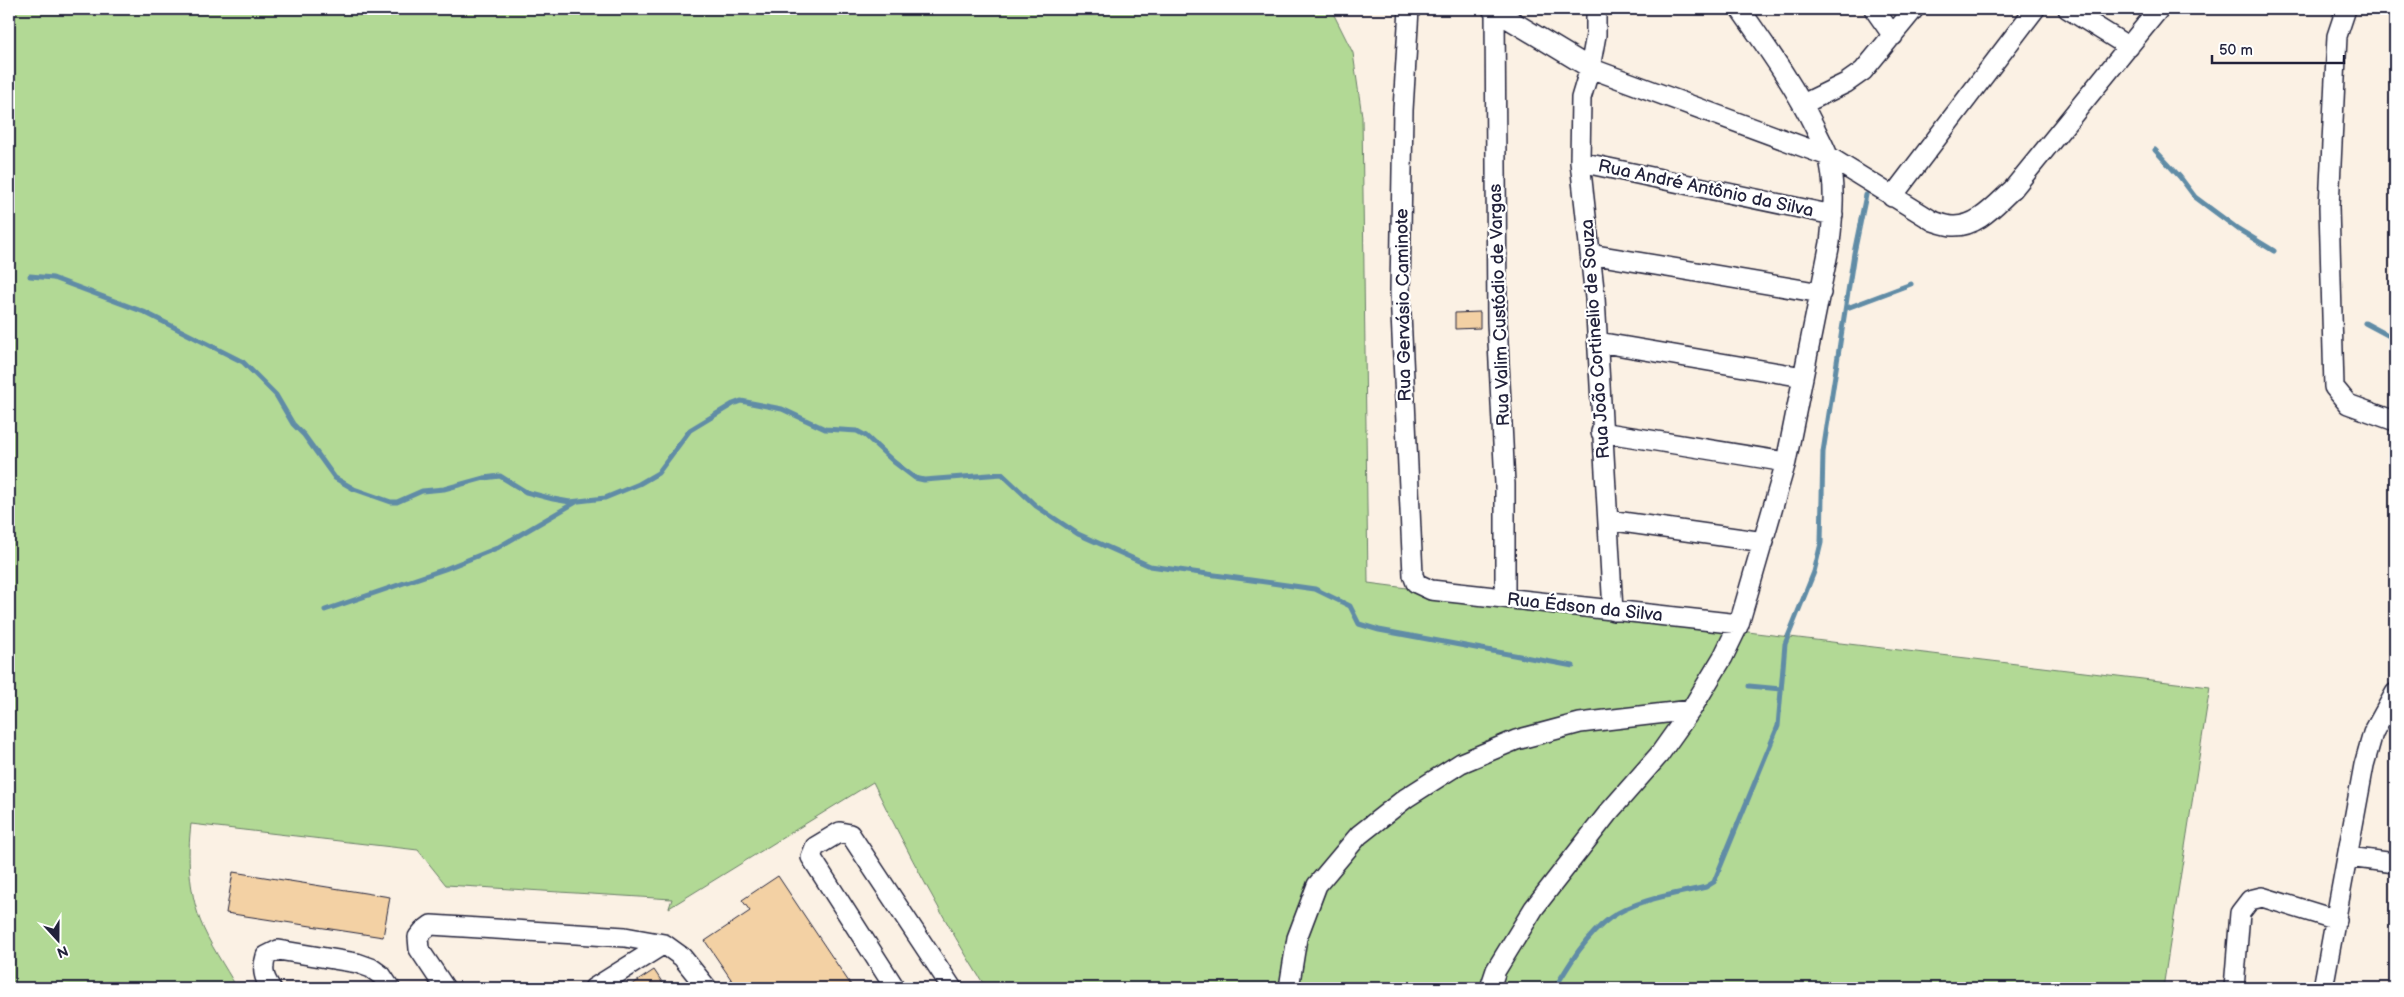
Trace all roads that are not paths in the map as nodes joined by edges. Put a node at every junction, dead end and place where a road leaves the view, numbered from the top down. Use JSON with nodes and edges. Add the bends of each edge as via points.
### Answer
{"nodes":[{"id":1,"x":1409,"y":9,"type":"edge"},
{"id":2,"x":1596,"y":9,"type":"edge"},
{"id":3,"x":1740,"y":9,"type":"edge"},
{"id":4,"x":1874,"y":9,"type":"edge"},
{"id":5,"x":1914,"y":9,"type":"edge"},
{"id":6,"x":2035,"y":9,"type":"edge"},
{"id":7,"x":2068,"y":9,"type":"edge"},
{"id":8,"x":2159,"y":9,"type":"edge"},
{"id":9,"x":2346,"y":9,"type":"edge"},
{"id":10,"x":1493,"y":10,"type":"edge"},
{"id":11,"x":1893,"y":36,"type":"junction"},
{"id":12,"x":2130,"y":47,"type":"junction"},
{"id":13,"x":1590,"y":68,"type":"junction"},
{"id":14,"x":1803,"y":104,"type":"junction"},
{"id":15,"x":1828,"y":156,"type":"junction"},
{"id":16,"x":1580,"y":162,"type":"junction"},
{"id":17,"x":1892,"y":197,"type":"junction"},
{"id":18,"x":1833,"y":215,"type":"junction"},
{"id":19,"x":1590,"y":254,"type":"junction"},
{"id":20,"x":1821,"y":293,"type":"junction"},
{"id":21,"x":1598,"y":342,"type":"junction"},
{"id":22,"x":1803,"y":376,"type":"junction"},
{"id":23,"x":2395,"y":421,"type":"edge"},
{"id":24,"x":1601,"y":432,"type":"junction"},
{"id":25,"x":1786,"y":462,"type":"junction"},
{"id":26,"x":1608,"y":520,"type":"junction"},
{"id":27,"x":1764,"y":542,"type":"junction"},
{"id":28,"x":1431,"y":590,"type":"joint"},
{"id":29,"x":1505,"y":598,"type":"junction"},
{"id":30,"x":1613,"y":611,"type":"junction"},
{"id":31,"x":1739,"y":624,"type":"junction"},
{"id":32,"x":2395,"y":693,"type":"edge"},
{"id":33,"x":1691,"y":710,"type":"junction"},
{"id":34,"x":2348,"y":857,"type":"junction"},
{"id":35,"x":2395,"y":863,"type":"edge"},
{"id":36,"x":2337,"y":920,"type":"junction"},
{"id":37,"x":664,"y":944,"type":"junction"},
{"id":38,"x":271,"y":988,"type":"edge"},
{"id":39,"x":390,"y":988,"type":"edge"},
{"id":40,"x":445,"y":988,"type":"edge"},
{"id":41,"x":594,"y":988,"type":"edge"},
{"id":42,"x":707,"y":988,"type":"edge"},
{"id":43,"x":895,"y":988,"type":"edge"},
{"id":44,"x":952,"y":988,"type":"edge"},
{"id":45,"x":1289,"y":988,"type":"edge"},
{"id":46,"x":1490,"y":988,"type":"edge"},
{"id":47,"x":2234,"y":988,"type":"edge"},
{"id":48,"x":2323,"y":988,"type":"edge"}],
"edges":[{"from":1,"to":28,"type":"street","name":"Rua Gervásio Caminote","via":[[1403,110],[1400,292],[1413,575],[1416,583]]},
{"from":2,"to":13,"type":"street","name":"Rua João Cortinelio de Souza","via":[[1596,34]]},
{"from":3,"to":14,"type":"street","via":[[1784,70]]},
{"from":4,"to":11,"type":"street"},
{"from":5,"to":11,"type":"street"},
{"from":6,"to":17,"type":"street"},
{"from":7,"to":12,"type":"street"},
{"from":8,"to":12,"type":"street"},
{"from":9,"to":23,"type":"street","via":[[2337,36],[2329,207],[2334,386],[2348,404]]},
{"from":10,"to":13,"type":"street"},
{"from":10,"to":29,"type":"street","name":"Rua Valim Custódio de Vargas","via":[[1496,294],[1505,484]]},
{"from":11,"to":14,"type":"street","via":[[1863,71]]},
{"from":12,"to":17,"type":"street","via":[[2013,189],[1990,211],[1970,224],[1952,227],[1933,221]]},
{"from":13,"to":15,"type":"street"},
{"from":13,"to":16,"type":"street","name":"Rua João Cortinelio de Souza","via":[[1581,98]]},
{"from":14,"to":15,"type":"street"},
{"from":15,"to":17,"type":"street"},
{"from":15,"to":18,"type":"street"},
{"from":16,"to":18,"type":"street","name":"Rua André Antônio da Silva"},
{"from":16,"to":19,"type":"street","name":"Rua João Cortinelio de Souza"},
{"from":18,"to":20,"type":"street"},
{"from":19,"to":20,"type":"street"},
{"from":19,"to":21,"type":"street","name":"Rua João Cortinelio de Souza"},
{"from":20,"to":22,"type":"street"},
{"from":21,"to":22,"type":"street"},
{"from":21,"to":24,"type":"street","name":"Rua João Cortinelio de Souza"},
{"from":22,"to":25,"type":"street"},
{"from":24,"to":25,"type":"street"},
{"from":24,"to":26,"type":"street","name":"Rua João Cortinelio de Souza"},
{"from":25,"to":27,"type":"street"},
{"from":26,"to":27,"type":"street"},
{"from":26,"to":30,"type":"street","name":"Rua João Cortinelio de Souza"},
{"from":27,"to":31,"type":"street"},
{"from":28,"to":29,"type":"street","name":"Rua Édson da Silva"},
{"from":29,"to":30,"type":"street","name":"Rua Édson da Silva"},
{"from":30,"to":31,"type":"street","name":"Rua Édson da Silva"},
{"from":31,"to":33,"type":"street"},
{"from":32,"to":34,"type":"street","via":[[2373,734],[2364,765]]},
{"from":33,"to":45,"type":"street","via":[[1580,723],[1516,740],[1461,763],[1406,798],[1359,835],[1317,885],[1297,938]]},
{"from":33,"to":46,"type":"street","via":[[1659,755],[1608,813],[1534,908],[1496,970]]},
{"from":34,"to":35,"type":"street"},
{"from":34,"to":36,"type":"street"},
{"from":36,"to":47,"type":"street","via":[[2262,898],[2250,900],[2240,913]]},
{"from":36,"to":48,"type":"street"},
{"from":37,"to":40,"type":"street","via":[[624,937],[432,925],[418,937],[419,949]]},
{"from":37,"to":41,"type":"street"},
{"from":37,"to":42,"type":"street","via":[[682,957]]},
{"from":38,"to":39,"type":"street","via":[[264,979],[262,967],[266,956],[278,950],[357,963],[382,976]]},
{"from":43,"to":44,"type":"street","via":[[811,857],[814,847],[840,832],[850,834]]}]}
